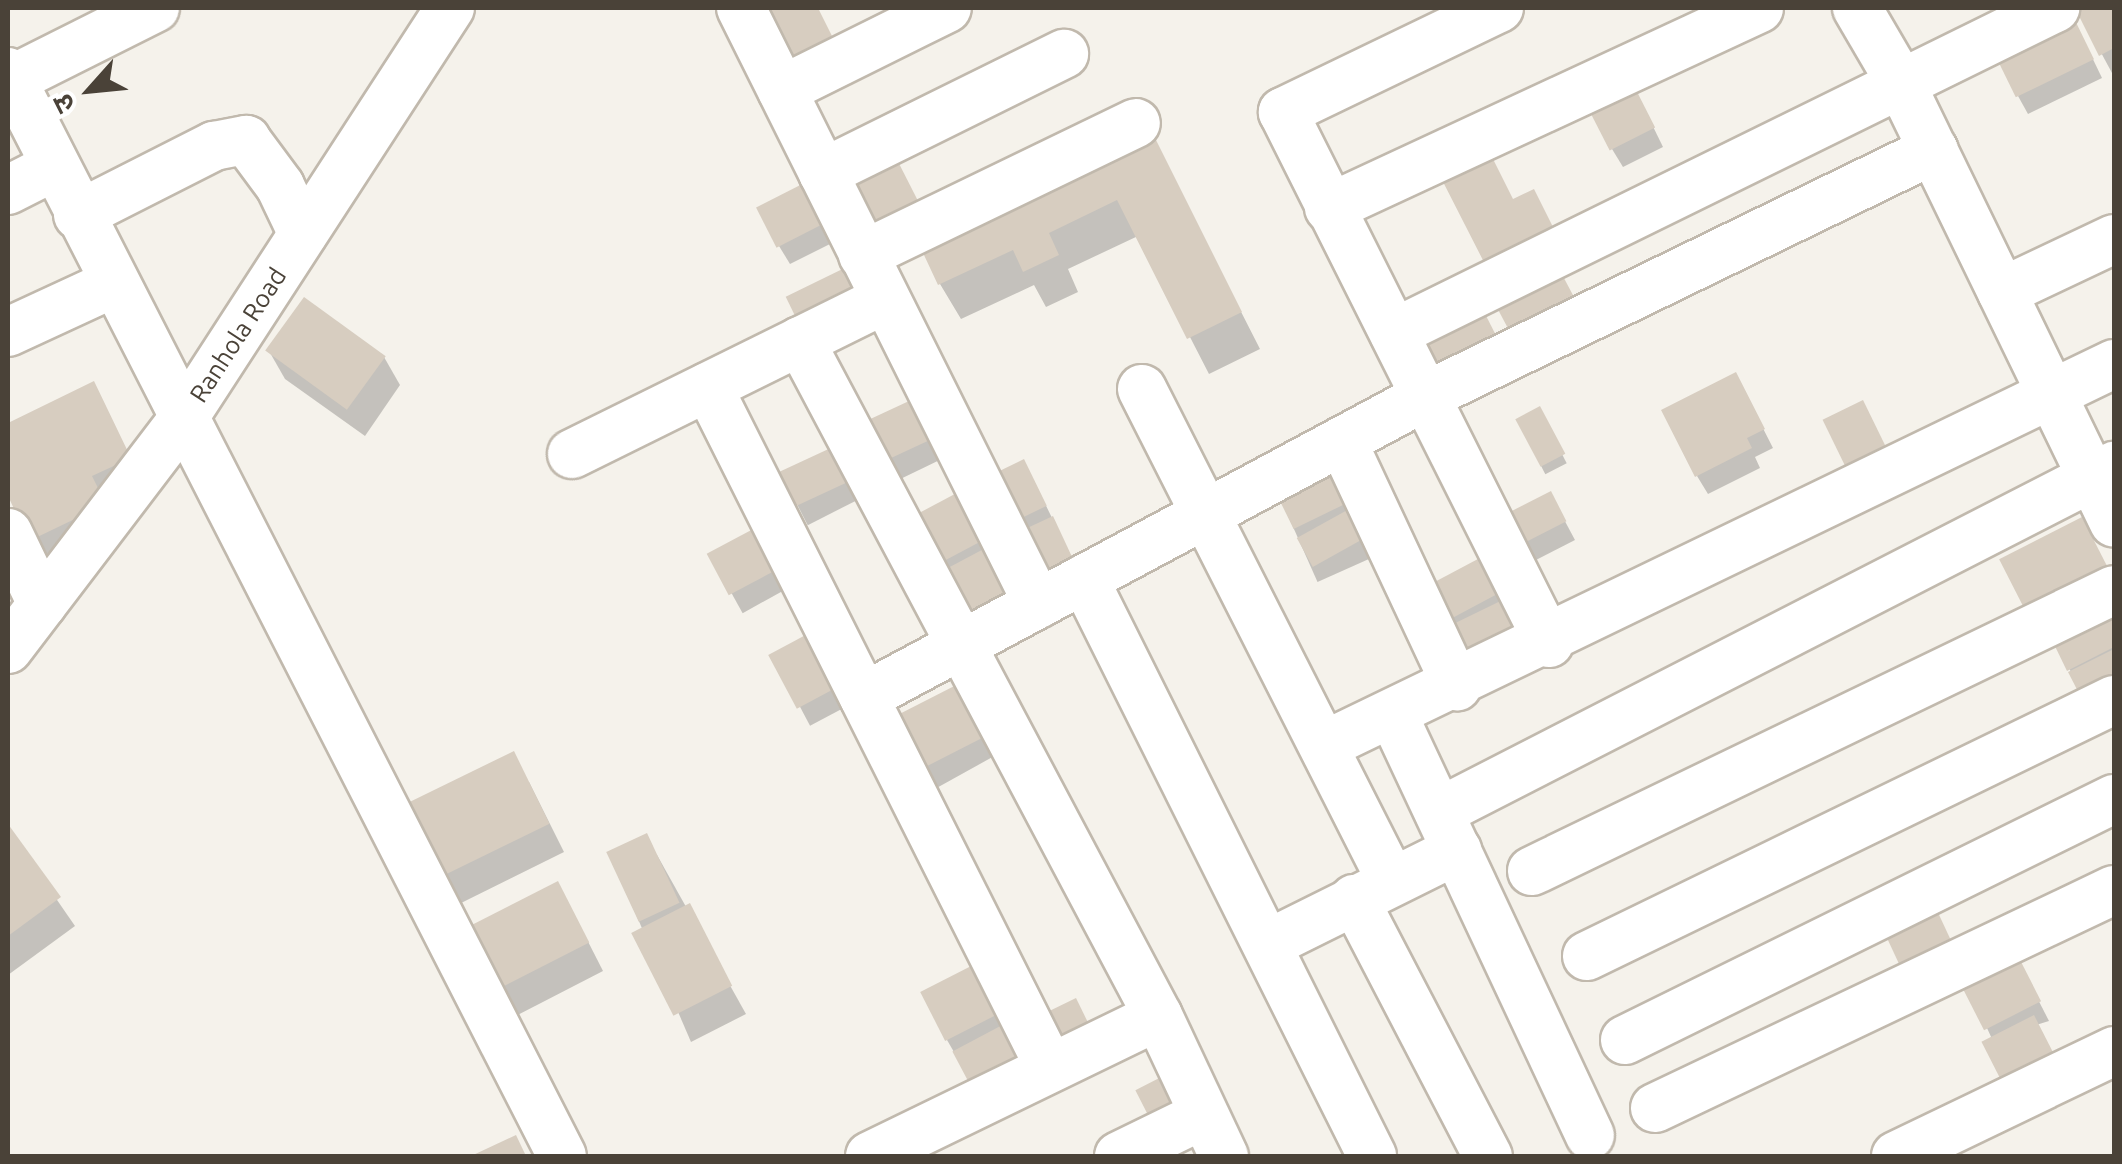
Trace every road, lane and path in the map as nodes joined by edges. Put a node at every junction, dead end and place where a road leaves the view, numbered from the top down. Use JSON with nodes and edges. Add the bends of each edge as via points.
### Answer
{"nodes":[{"id":1,"x":155,"y":8,"type":"edge"},
{"id":2,"x":450,"y":8,"type":"edge"},
{"id":3,"x":741,"y":8,"type":"edge"},
{"id":4,"x":948,"y":8,"type":"edge"},
{"id":5,"x":1499,"y":8,"type":"edge"},
{"id":6,"x":1759,"y":8,"type":"edge"},
{"id":7,"x":1857,"y":8,"type":"edge"},
{"id":8,"x":2056,"y":8,"type":"edge"},
{"id":9,"x":1064,"y":54,"type":"dead end"},
{"id":10,"x":10,"y":76,"type":"edge"},
{"id":11,"x":1900,"y":80,"type":"junction"},
{"id":12,"x":782,"y":90,"type":"junction"},
{"id":13,"x":1136,"y":123,"type":"dead end"},
{"id":14,"x":1933,"y":150,"type":"junction"},
{"id":15,"x":53,"y":167,"type":"junction"},
{"id":16,"x":823,"y":174,"type":"junction"},
{"id":17,"x":8,"y":190,"type":"edge"},
{"id":18,"x":1329,"y":208,"type":"junction"},
{"id":19,"x":78,"y":215,"type":"junction"},
{"id":20,"x":303,"y":234,"type":"junction"},
{"id":21,"x":2114,"y":239,"type":"edge"},
{"id":22,"x":863,"y":256,"type":"junction"},
{"id":23,"x":112,"y":284,"type":"junction"},
{"id":24,"x":2002,"y":292,"type":"junction"},
{"id":25,"x":884,"y":300,"type":"junction"},
{"id":26,"x":8,"y":332,"type":"edge"},
{"id":27,"x":1394,"y":333,"type":"junction"},
{"id":28,"x":800,"y":341,"type":"junction"},
{"id":29,"x":2114,"y":364,"type":"edge"},
{"id":30,"x":708,"y":387,"type":"junction"},
{"id":31,"x":1142,"y":389,"type":"dead end"},
{"id":32,"x":2052,"y":394,"type":"junction"},
{"id":33,"x":1426,"y":396,"type":"junction"},
{"id":34,"x":181,"y":422,"type":"junction"},
{"id":35,"x":1342,"y":441,"type":"junction"},
{"id":36,"x":572,"y":454,"type":"dead end"},
{"id":37,"x":2103,"y":471,"type":"edge"},
{"id":38,"x":1206,"y":514,"type":"junction"},
{"id":39,"x":2114,"y":522,"type":"edge"},
{"id":40,"x":8,"y":533,"type":"edge"},
{"id":41,"x":1084,"y":579,"type":"junction"},
{"id":42,"x":2114,"y":590,"type":"edge"},
{"id":43,"x":42,"y":604,"type":"junction"},
{"id":44,"x":1038,"y":604,"type":"junction"},
{"id":45,"x":1549,"y":642,"type":"junction"},
{"id":46,"x":957,"y":646,"type":"junction"},
{"id":47,"x":8,"y":649,"type":"edge"},
{"id":48,"x":1457,"y":686,"type":"junction"},
{"id":49,"x":864,"y":697,"type":"junction"},
{"id":50,"x":2114,"y":700,"type":"edge"},
{"id":51,"x":1393,"y":715,"type":"junction"},
{"id":52,"x":1325,"y":745,"type":"junction"},
{"id":53,"x":2114,"y":799,"type":"edge"},
{"id":54,"x":1448,"y":831,"type":"junction"},
{"id":55,"x":1532,"y":871,"type":"dead end"},
{"id":56,"x":1373,"y":890,"type":"junction"},
{"id":57,"x":2114,"y":890,"type":"edge"},
{"id":58,"x":1270,"y":944,"type":"junction"},
{"id":59,"x":1586,"y":956,"type":"dead end"},
{"id":60,"x":1158,"y":1016,"type":"junction"},
{"id":61,"x":1625,"y":1040,"type":"dead end"},
{"id":62,"x":2114,"y":1051,"type":"edge"},
{"id":63,"x":1050,"y":1068,"type":"junction"},
{"id":64,"x":1655,"y":1108,"type":"dead end"},
{"id":65,"x":1590,"y":1135,"type":"dead end"},
{"id":66,"x":1213,"y":1136,"type":"edge"},
{"id":67,"x":562,"y":1156,"type":"edge"},
{"id":68,"x":870,"y":1156,"type":"edge"},
{"id":69,"x":1119,"y":1156,"type":"edge"},
{"id":70,"x":1372,"y":1156,"type":"edge"},
{"id":71,"x":1488,"y":1156,"type":"edge"},
{"id":72,"x":1896,"y":1156,"type":"edge"}],
"edges":[{"from":1,"to":10,"type":"street"},
{"from":2,"to":20,"type":"street","name":"Ranhola Road"},
{"from":3,"to":12,"type":"street"},
{"from":4,"to":12,"type":"street"},
{"from":5,"to":18,"type":"street","via":[[1283,112]]},
{"from":6,"to":18,"type":"street"},
{"from":7,"to":11,"type":"street"},
{"from":8,"to":11,"type":"street"},
{"from":9,"to":16,"type":"street"},
{"from":10,"to":15,"type":"street"},
{"from":11,"to":14,"type":"street"},
{"from":11,"to":27,"type":"street"},
{"from":12,"to":16,"type":"street"},
{"from":13,"to":22,"type":"street"},
{"from":14,"to":24,"type":"street"},
{"from":14,"to":33,"type":"street"},
{"from":15,"to":17,"type":"street"},
{"from":15,"to":19,"type":"street"},
{"from":16,"to":22,"type":"street"},
{"from":18,"to":27,"type":"street"},
{"from":19,"to":20,"type":"street","via":[[231,139],[258,152]]},
{"from":19,"to":23,"type":"street"},
{"from":20,"to":34,"type":"street","name":"Ranhola Road"},
{"from":21,"to":24,"type":"street"},
{"from":22,"to":25,"type":"street"},
{"from":23,"to":26,"type":"street"},
{"from":23,"to":34,"type":"street"},
{"from":24,"to":32,"type":"street"},
{"from":25,"to":28,"type":"street"},
{"from":25,"to":44,"type":"street"},
{"from":27,"to":33,"type":"street"},
{"from":28,"to":30,"type":"street"},
{"from":28,"to":46,"type":"street"},
{"from":29,"to":32,"type":"street"},
{"from":30,"to":36,"type":"street"},
{"from":30,"to":49,"type":"street"},
{"from":31,"to":38,"type":"street"},
{"from":32,"to":37,"type":"street"},
{"from":32,"to":45,"type":"street"},
{"from":33,"to":35,"type":"street"},
{"from":33,"to":45,"type":"street"},
{"from":34,"to":43,"type":"street","name":"Ranhola Road"},
{"from":34,"to":67,"type":"street"},
{"from":35,"to":38,"type":"street"},
{"from":35,"to":48,"type":"street"},
{"from":37,"to":39,"type":"street"},
{"from":37,"to":54,"type":"street"},
{"from":38,"to":41,"type":"street"},
{"from":38,"to":52,"type":"street"},
{"from":40,"to":43,"type":"street"},
{"from":41,"to":44,"type":"street"},
{"from":41,"to":58,"type":"street"},
{"from":42,"to":55,"type":"street"},
{"from":43,"to":47,"type":"street","name":"Ranhola Road"},
{"from":44,"to":46,"type":"street"},
{"from":45,"to":48,"type":"street"},
{"from":46,"to":49,"type":"street"},
{"from":46,"to":60,"type":"street"},
{"from":48,"to":51,"type":"street"},
{"from":49,"to":63,"type":"street"},
{"from":50,"to":59,"type":"street"},
{"from":51,"to":52,"type":"street"},
{"from":51,"to":54,"type":"street"},
{"from":52,"to":56,"type":"street"},
{"from":53,"to":61,"type":"street"},
{"from":54,"to":56,"type":"street"},
{"from":54,"to":65,"type":"street"},
{"from":56,"to":58,"type":"street"},
{"from":56,"to":71,"type":"street"},
{"from":57,"to":64,"type":"street"},
{"from":58,"to":70,"type":"street"},
{"from":60,"to":63,"type":"street"},
{"from":60,"to":66,"type":"street"},
{"from":62,"to":72,"type":"street"},
{"from":63,"to":68,"type":"street"},
{"from":66,"to":69,"type":"street"}]}
